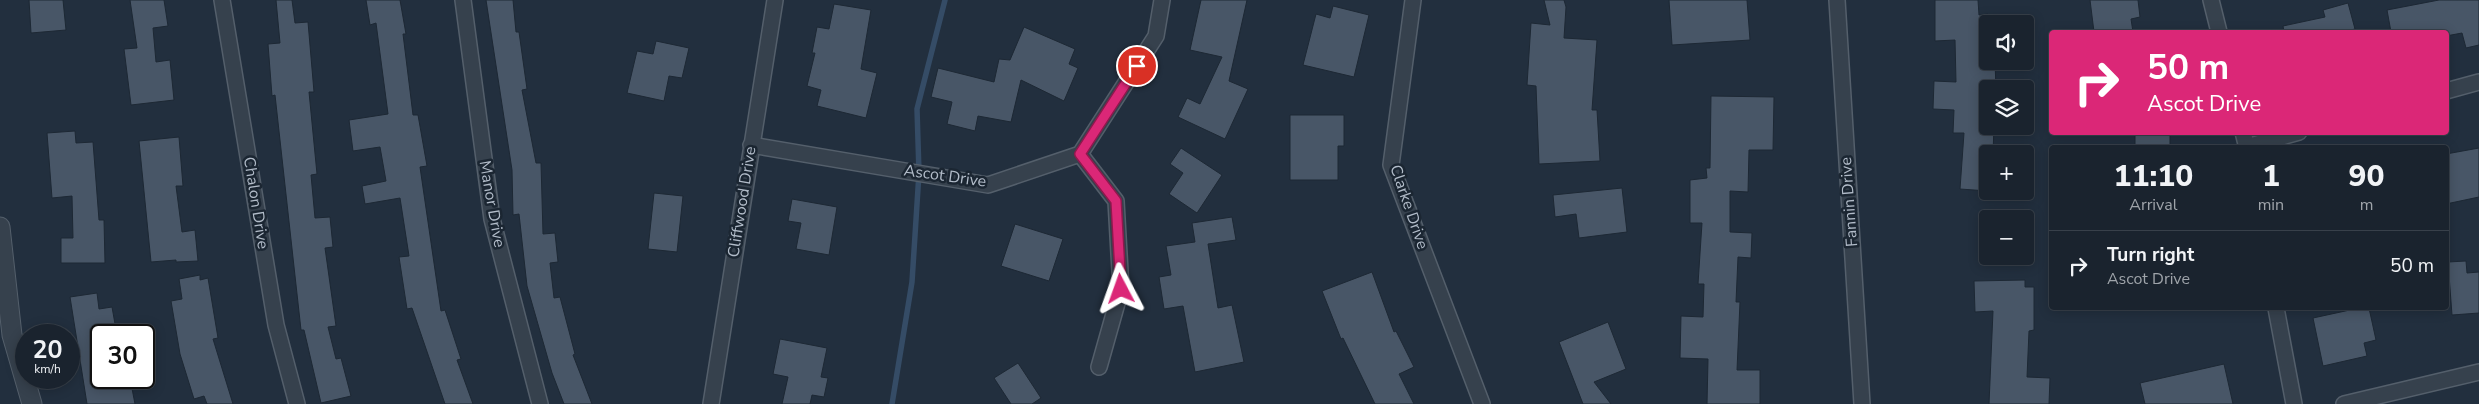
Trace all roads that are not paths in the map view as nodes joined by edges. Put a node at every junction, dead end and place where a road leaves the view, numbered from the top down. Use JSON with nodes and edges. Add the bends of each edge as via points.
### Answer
{"nodes":[{"id":1,"x":222,"y":0,"type":"edge"},
{"id":2,"x":463,"y":0,"type":"edge"},
{"id":3,"x":774,"y":0,"type":"edge"},
{"id":4,"x":1162,"y":0,"type":"edge"},
{"id":5,"x":1413,"y":0,"type":"edge"},
{"id":6,"x":1837,"y":0,"type":"edge"},
{"id":7,"x":2211,"y":0,"type":"edge"},
{"id":8,"x":2218,"y":30,"type":"edge"},
{"id":9,"x":2479,"y":82,"type":"edge"},
{"id":10,"x":2449,"y":90,"type":"edge"},
{"id":11,"x":2289,"y":135,"type":"edge"},
{"id":12,"x":751,"y":145,"type":"junction"},
{"id":13,"x":2254,"y":145,"type":"edge"},
{"id":14,"x":1080,"y":154,"type":"junction"},
{"id":15,"x":0,"y":227,"type":"edge"},
{"id":16,"x":2276,"y":310,"type":"edge"},
{"id":17,"x":1099,"y":367,"type":"dead end"},
{"id":18,"x":2479,"y":372,"type":"edge"},
{"id":19,"x":32,"y":404,"type":"edge"},
{"id":20,"x":297,"y":404,"type":"edge"},
{"id":21,"x":540,"y":404,"type":"edge"},
{"id":22,"x":711,"y":404,"type":"edge"},
{"id":23,"x":1482,"y":404,"type":"edge"},
{"id":24,"x":1862,"y":404,"type":"edge"},
{"id":25,"x":2294,"y":404,"type":"edge"},
{"id":26,"x":2344,"y":404,"type":"edge"}],
"edges":[{"from":1,"to":20,"type":"street","name":"Chalon Drive","via":[[276,325]]},
{"from":2,"to":21,"type":"street","name":"Manor Drive","via":[[492,219]]},
{"from":3,"to":12,"type":"street","name":"Cliffwood Drive"},
{"from":4,"to":14,"type":"street","via":[[1156,36]]},
{"from":5,"to":23,"type":"street","name":"Clarke Drive","via":[[1391,165]]},
{"from":6,"to":24,"type":"street","name":"Fannin Drive"},
{"from":7,"to":8,"type":"street"},
{"from":9,"to":10,"type":"street"},
{"from":11,"to":13,"type":"street"},
{"from":12,"to":14,"type":"street","name":"Ascot Drive","via":[[988,185]]},
{"from":12,"to":22,"type":"street","name":"Cliffwood Drive"},
{"from":14,"to":17,"type":"street","via":[[1116,201],[1121,289]]},
{"from":15,"to":19,"type":"street","via":[[12,335]]},
{"from":16,"to":25,"type":"street"},
{"from":18,"to":26,"type":"street"}]}
